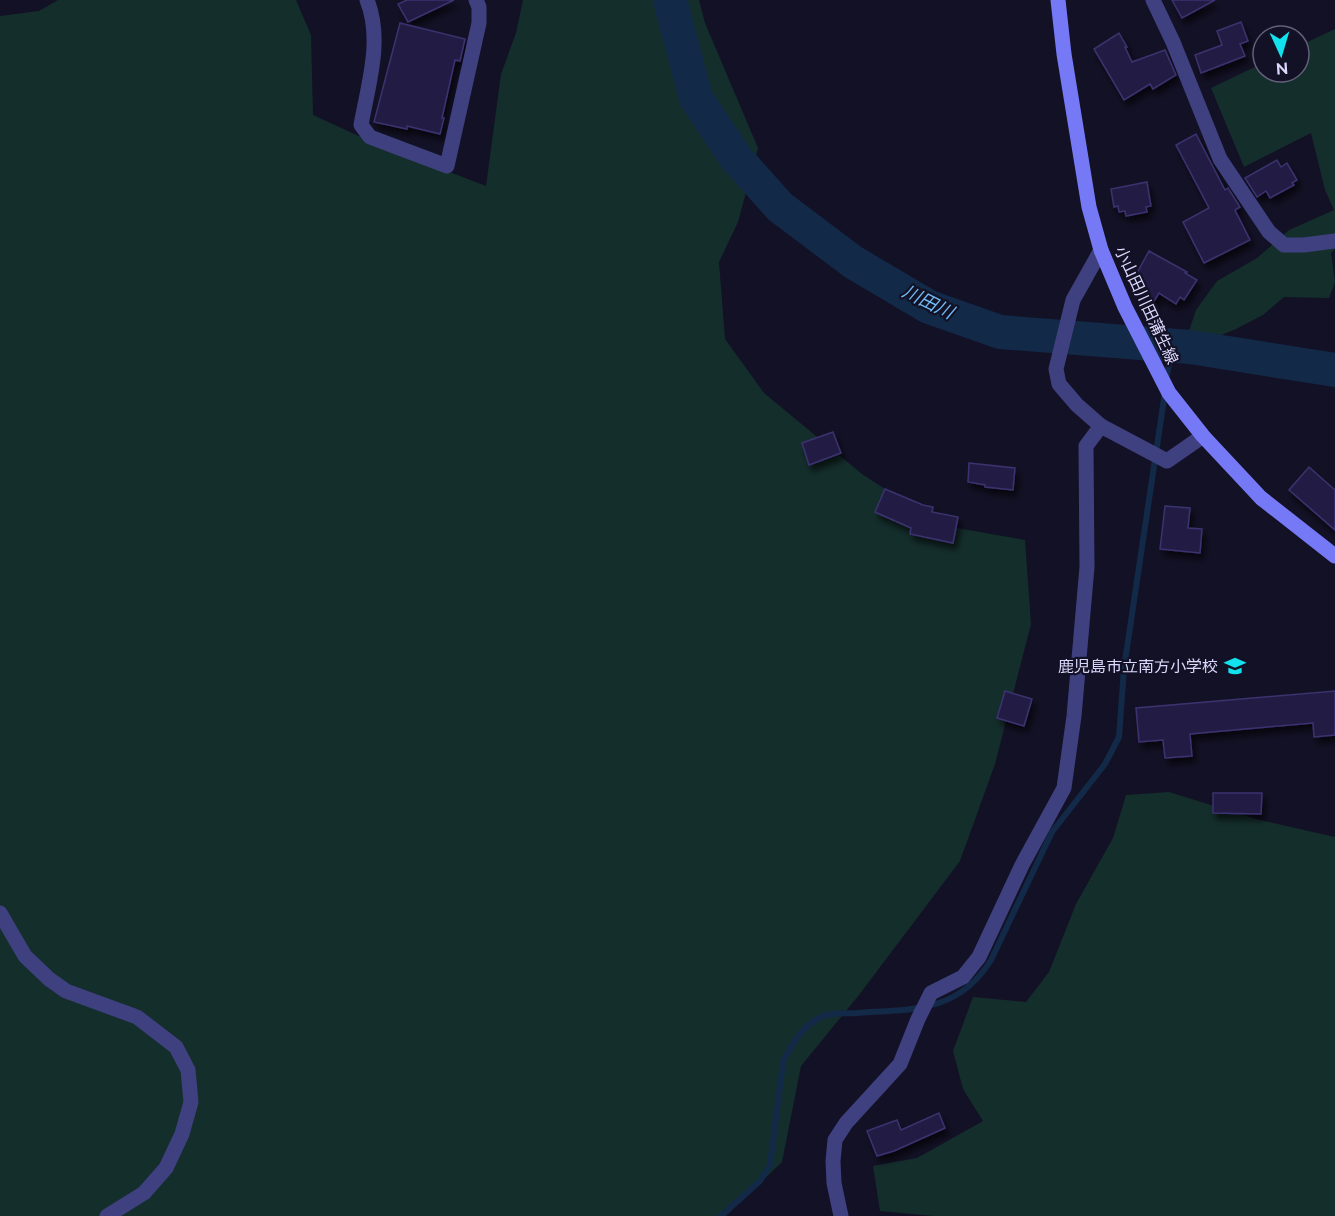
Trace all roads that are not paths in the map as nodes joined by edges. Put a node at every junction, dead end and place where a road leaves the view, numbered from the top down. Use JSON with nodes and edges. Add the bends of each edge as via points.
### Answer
{"nodes":[{"id":1,"x":367,"y":0,"type":"edge"},
{"id":2,"x":476,"y":0,"type":"edge"},
{"id":3,"x":1058,"y":0,"type":"edge"},
{"id":4,"x":1153,"y":0,"type":"edge"},
{"id":5,"x":1335,"y":241,"type":"edge"},
{"id":6,"x":1101,"y":250,"type":"junction"},
{"id":7,"x":1101,"y":426,"type":"junction"},
{"id":8,"x":1203,"y":436,"type":"junction"},
{"id":9,"x":1335,"y":556,"type":"edge"},
{"id":10,"x":0,"y":913,"type":"edge"},
{"id":11,"x":107,"y":1216,"type":"edge"},
{"id":12,"x":841,"y":1216,"type":"edge"}],
"edges":[{"from":1,"to":2,"type":"street","via":[[376,40],[361,125],[370,137],[447,166],[479,24]]},
{"from":3,"to":6,"type":"main road","name":"小山田川田蒲生線","via":[[1081,164]]},
{"from":4,"to":5,"type":"street","via":[[1220,159],[1269,232],[1284,245]]},
{"from":6,"to":7,"type":"street","via":[[1073,300],[1056,369],[1059,384]]},
{"from":6,"to":8,"type":"main road","name":"小山田川田蒲生線","via":[[1169,393]]},
{"from":7,"to":8,"type":"street","via":[[1167,461]]},
{"from":7,"to":12,"type":"street","via":[[1086,446],[1087,567],[1064,788],[979,957],[963,977],[932,993],[900,1064],[835,1140],[834,1183]]},
{"from":8,"to":9,"type":"main road","name":"小山田川田蒲生線","via":[[1261,498]]},
{"from":10,"to":11,"type":"street","via":[[26,956],[49,980],[66,991],[137,1017],[176,1047],[189,1070],[191,1102],[166,1168],[144,1193]]}]}
